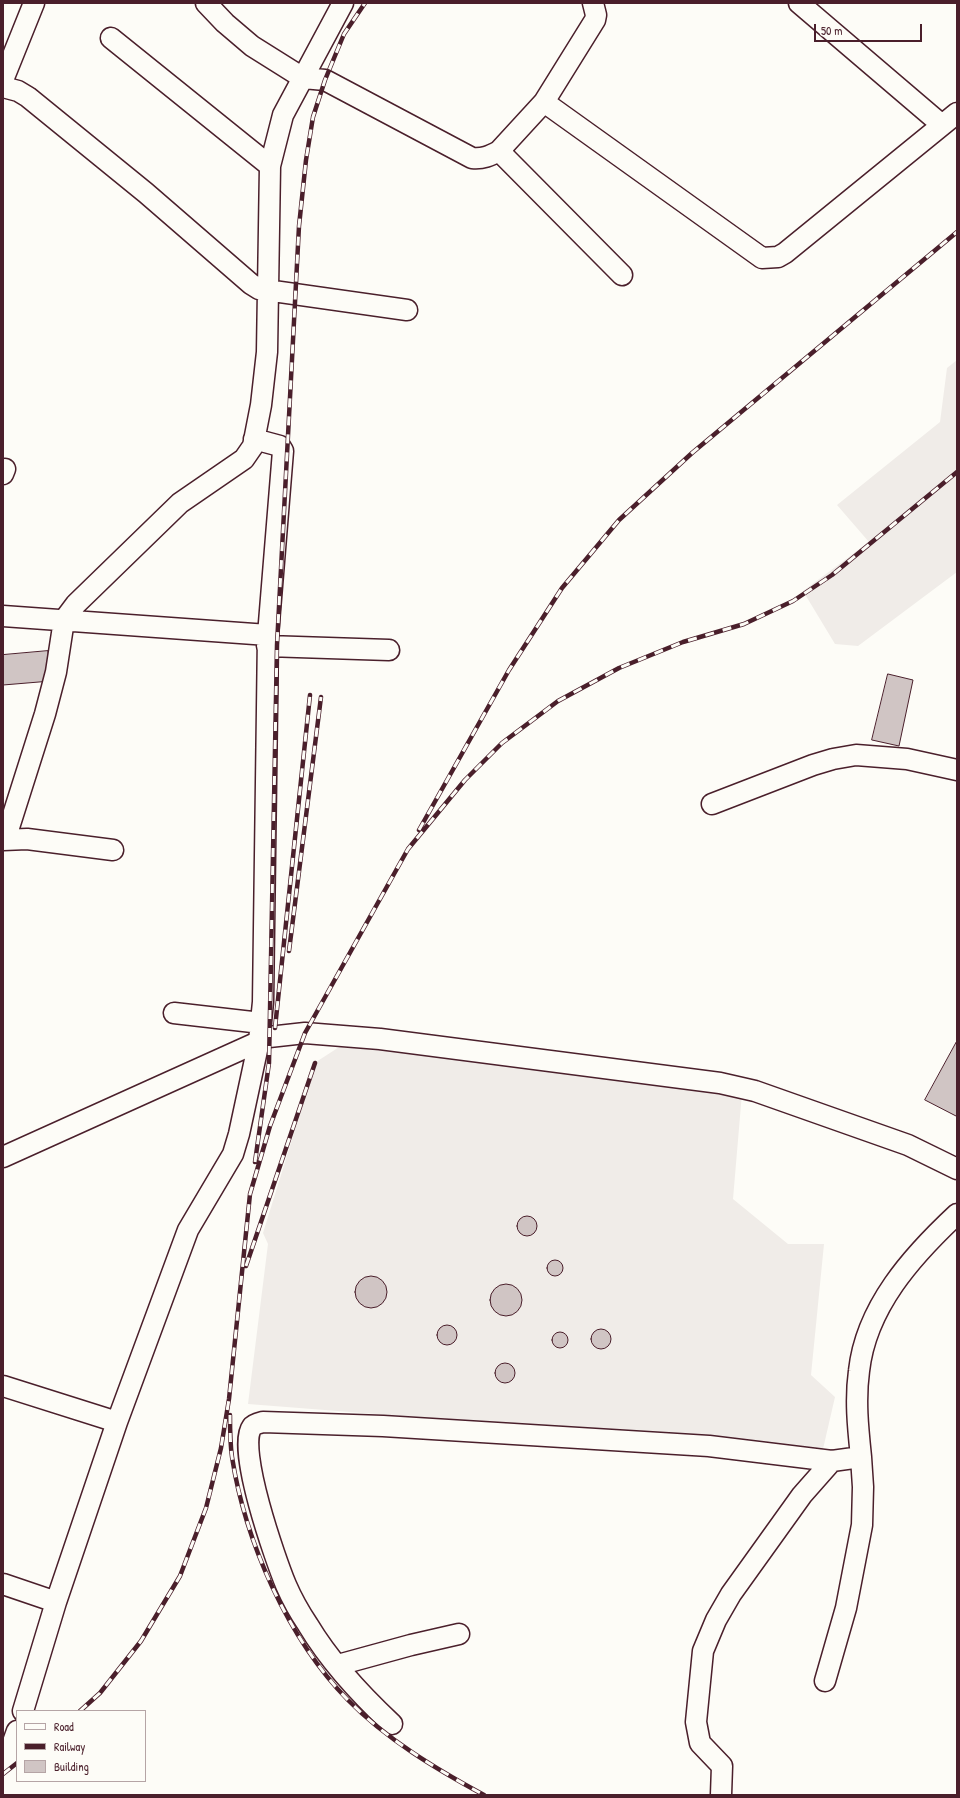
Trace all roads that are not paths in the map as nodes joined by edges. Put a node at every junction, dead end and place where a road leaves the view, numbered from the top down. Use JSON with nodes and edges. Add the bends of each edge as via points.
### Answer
{"nodes":[{"id":1,"x":34,"y":3,"type":"edge"},
{"id":2,"x":206,"y":3,"type":"edge"},
{"id":3,"x":343,"y":3,"type":"edge"},
{"id":4,"x":593,"y":3,"type":"edge"},
{"id":5,"x":799,"y":3,"type":"edge"},
{"id":6,"x":111,"y":38,"type":"dead end"},
{"id":7,"x":303,"y":78,"type":"junction"},
{"id":8,"x":3,"y":80,"type":"edge"},
{"id":9,"x":3,"y":87,"type":"edge"},
{"id":10,"x":544,"y":102,"type":"junction"},
{"id":11,"x":950,"y":119,"type":"edge"},
{"id":12,"x":499,"y":151,"type":"junction"},
{"id":13,"x":270,"y":166,"type":"junction"},
{"id":14,"x":622,"y":275,"type":"dead end"},
{"id":15,"x":269,"y":291,"type":"junction"},
{"id":16,"x":407,"y":310,"type":"dead end"},
{"id":17,"x":254,"y":439,"type":"junction"},
{"id":18,"x":3,"y":616,"type":"edge"},
{"id":19,"x":64,"y":620,"type":"junction"},
{"id":20,"x":268,"y":640,"type":"junction"},
{"id":21,"x":389,"y":650,"type":"dead end"},
{"id":22,"x":957,"y":770,"type":"edge"},
{"id":23,"x":712,"y":804,"type":"dead end"},
{"id":24,"x":4,"y":840,"type":"edge"},
{"id":25,"x":113,"y":850,"type":"dead end"},
{"id":26,"x":174,"y":1013,"type":"dead end"},
{"id":27,"x":260,"y":1032,"type":"junction"},
{"id":28,"x":3,"y":1157,"type":"edge"},
{"id":29,"x":957,"y":1169,"type":"edge"},
{"id":30,"x":957,"y":1214,"type":"edge"},
{"id":31,"x":3,"y":1386,"type":"edge"},
{"id":32,"x":117,"y":1422,"type":"junction"},
{"id":33,"x":861,"y":1457,"type":"junction"},
{"id":34,"x":832,"y":1461,"type":"junction"},
{"id":35,"x":3,"y":1584,"type":"edge"},
{"id":36,"x":56,"y":1602,"type":"junction"},
{"id":37,"x":459,"y":1634,"type":"dead end"},
{"id":38,"x":338,"y":1666,"type":"junction"},
{"id":39,"x":825,"y":1681,"type":"dead end"},
{"id":40,"x":23,"y":1710,"type":"edge"},
{"id":41,"x":392,"y":1724,"type":"dead end"},
{"id":42,"x":16,"y":1734,"type":"edge"},
{"id":43,"x":3,"y":1761,"type":"edge"},
{"id":44,"x":721,"y":1795,"type":"edge"}],
"edges":[{"from":1,"to":8,"type":"street"},
{"from":2,"to":7,"type":"street","via":[[252,46]]},
{"from":3,"to":7,"type":"street"},
{"from":4,"to":10,"type":"street","via":[[595,20]]},
{"from":5,"to":11,"type":"street"},
{"from":6,"to":13,"type":"street"},
{"from":7,"to":12,"type":"street","via":[[324,80],[472,158],[491,156]]},
{"from":7,"to":13,"type":"street","via":[[283,115]]},
{"from":9,"to":15,"type":"street","via":[[28,97],[146,193],[251,284]]},
{"from":10,"to":11,"type":"street","via":[[756,255],[767,258],[785,253]]},
{"from":10,"to":12,"type":"street"},
{"from":12,"to":14,"type":"street"},
{"from":13,"to":15,"type":"street"},
{"from":15,"to":16,"type":"street"},
{"from":15,"to":17,"type":"street","via":[[267,352]]},
{"from":17,"to":19,"type":"street","via":[[244,459],[180,503],[76,604]]},
{"from":17,"to":20,"type":"street","via":[[280,446],[283,451]]},
{"from":18,"to":19,"type":"street"},
{"from":19,"to":20,"type":"street"},
{"from":19,"to":24,"type":"street","via":[[56,672],[45,714]]},
{"from":20,"to":21,"type":"street"},
{"from":20,"to":27,"type":"street","via":[[263,1002]]},
{"from":22,"to":23,"type":"street","via":[[907,759],[850,756],[813,765]]},
{"from":24,"to":25,"type":"street","via":[[27,839]]},
{"from":26,"to":27,"type":"street"},
{"from":27,"to":28,"type":"street"},
{"from":27,"to":29,"type":"street","via":[[270,1037],[305,1033],[380,1039],[720,1083],[755,1091],[908,1145]]},
{"from":27,"to":32,"type":"street","via":[[233,1154],[188,1230]]},
{"from":30,"to":33,"type":"street","via":[[919,1251],[884,1298],[868,1331],[859,1370],[857,1415]]},
{"from":31,"to":32,"type":"street"},
{"from":32,"to":36,"type":"street"},
{"from":33,"to":34,"type":"street"},
{"from":33,"to":39,"type":"street","via":[[864,1486],[862,1525],[846,1608]]},
{"from":34,"to":38,"type":"street","via":[[709,1446],[383,1426],[263,1422],[256,1424],[250,1432],[249,1453],[269,1542],[287,1587],[308,1626]]},
{"from":34,"to":44,"type":"street","via":[[802,1495],[731,1594],[703,1651],[696,1722],[700,1743],[722,1766]]},
{"from":35,"to":36,"type":"street"},
{"from":36,"to":40,"type":"street"},
{"from":37,"to":38,"type":"street"},
{"from":38,"to":41,"type":"street","via":[[370,1704]]},
{"from":42,"to":43,"type":"street","via":[[8,1756]]}]}
